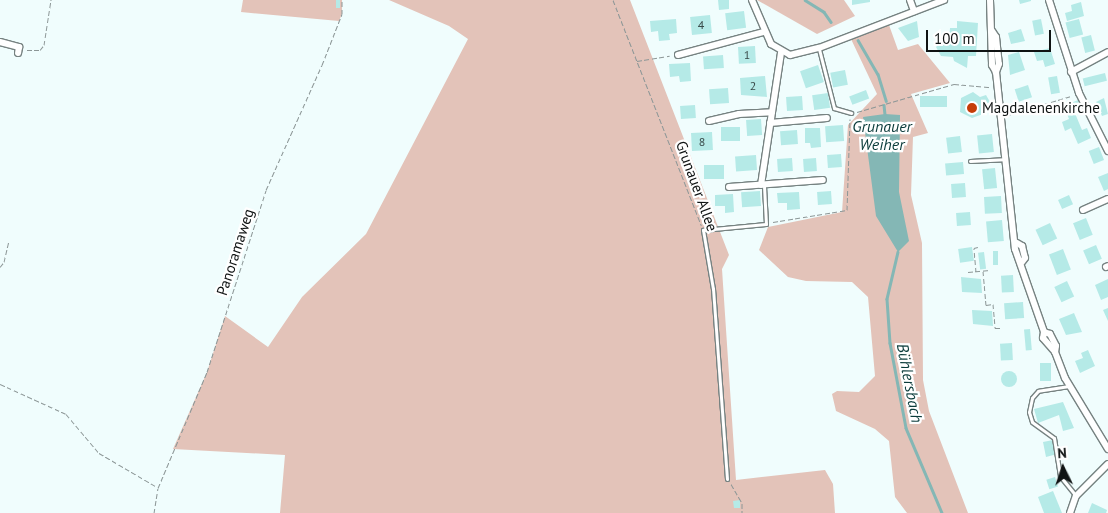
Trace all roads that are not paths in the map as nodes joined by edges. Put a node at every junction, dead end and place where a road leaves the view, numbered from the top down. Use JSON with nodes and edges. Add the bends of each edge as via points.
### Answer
{"nodes":[{"id":1,"x":752,"y":0,"type":"edge"},
{"id":2,"x":910,"y":0,"type":"edge"},
{"id":3,"x":944,"y":0,"type":"edge"},
{"id":4,"x":990,"y":0,"type":"edge"},
{"id":5,"x":1049,"y":0,"type":"edge"},
{"id":6,"x":914,"y":11,"type":"junction"},
{"id":7,"x":764,"y":32,"type":"junction"},
{"id":8,"x":0,"y":42,"type":"edge"},
{"id":9,"x":819,"y":48,"type":"junction"},
{"id":10,"x":18,"y":50,"type":"road end"},
{"id":11,"x":781,"y":52,"type":"junction"},
{"id":12,"x":1108,"y":52,"type":"edge"},
{"id":13,"x":678,"y":55,"type":"road end"},
{"id":14,"x":1070,"y":72,"type":"junction"},
{"id":15,"x":772,"y":112,"type":"junction"},
{"id":16,"x":851,"y":113,"type":"road end"},
{"id":17,"x":827,"y":118,"type":"dead end"},
{"id":18,"x":709,"y":121,"type":"dead end"},
{"id":19,"x":770,"y":123,"type":"junction"},
{"id":20,"x":1108,"y":152,"type":"edge"},
{"id":21,"x":1004,"y":159,"type":"junction"},
{"id":22,"x":970,"y":161,"type":"dead end"},
{"id":23,"x":824,"y":180,"type":"dead end"},
{"id":24,"x":762,"y":185,"type":"junction"},
{"id":25,"x":729,"y":187,"type":"dead end"},
{"id":26,"x":1108,"y":199,"type":"edge"},
{"id":27,"x":1084,"y":210,"type":"dead end"},
{"id":28,"x":1070,"y":386,"type":"junction"},
{"id":29,"x":1108,"y":449,"type":"edge"},
{"id":30,"x":1108,"y":464,"type":"edge"},
{"id":31,"x":727,"y":479,"type":"road end"},
{"id":32,"x":1076,"y":496,"type":"junction"},
{"id":33,"x":1070,"y":513,"type":"edge"}],
"edges":[{"from":1,"to":7,"type":"street"},
{"from":2,"to":6,"type":"street"},
{"from":3,"to":6,"type":"street"},
{"from":4,"to":21,"type":"street","via":[[992,65],[996,72]]},
{"from":5,"to":14,"type":"street"},
{"from":6,"to":9,"type":"street"},
{"from":7,"to":11,"type":"street"},
{"from":7,"to":13,"type":"street"},
{"from":8,"to":10,"type":"street"},
{"from":9,"to":11,"type":"street","via":[[799,55]]},
{"from":9,"to":16,"type":"lane","via":[[834,108]]},
{"from":11,"to":15,"type":"street"},
{"from":12,"to":14,"type":"street"},
{"from":14,"to":20,"type":"street"},
{"from":15,"to":18,"type":"street","via":[[739,114]]},
{"from":15,"to":19,"type":"street"},
{"from":17,"to":19,"type":"street"},
{"from":19,"to":24,"type":"street"},
{"from":21,"to":22,"type":"lane"},
{"from":21,"to":28,"type":"street","via":[[1017,254],[1044,332],[1043,338],[1055,352]]},
{"from":23,"to":24,"type":"street"},
{"from":24,"to":25,"type":"street"},
{"from":24,"to":31,"type":"lane","name":"Grunauer Allee","via":[[766,224],[703,230],[714,289]]},
{"from":26,"to":27,"type":"street"},
{"from":28,"to":29,"type":"street"},
{"from":28,"to":32,"type":"lane","via":[[1038,391],[1032,398],[1029,412],[1032,422],[1054,438],[1060,476]]},
{"from":30,"to":32,"type":"street"},
{"from":32,"to":33,"type":"street"}]}
